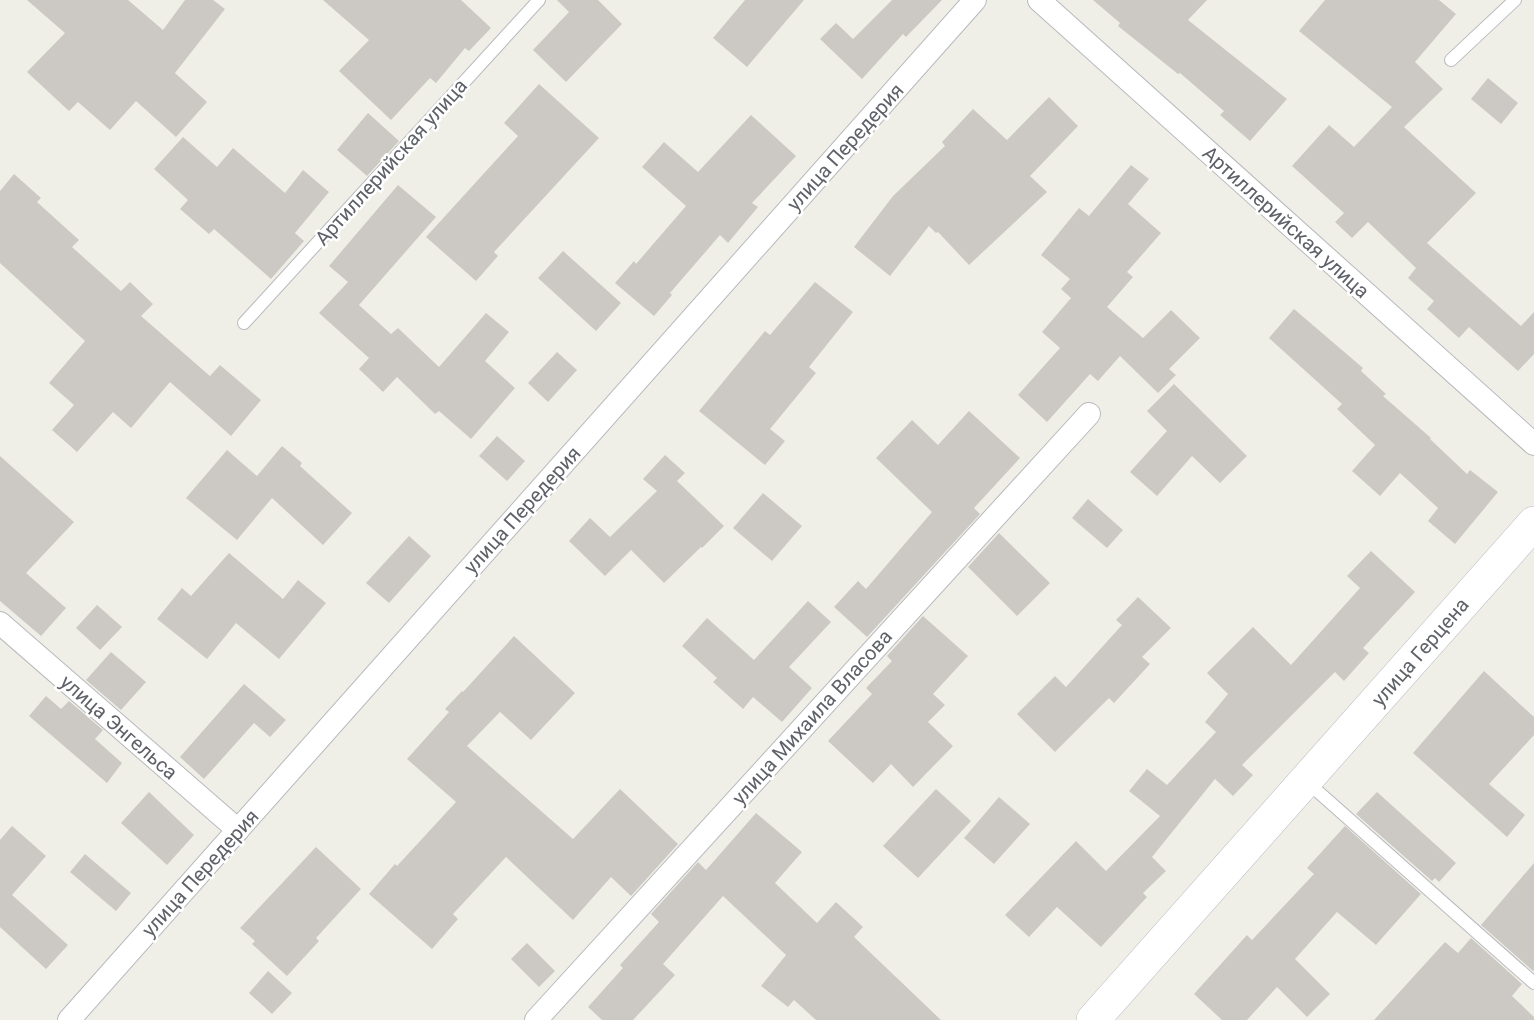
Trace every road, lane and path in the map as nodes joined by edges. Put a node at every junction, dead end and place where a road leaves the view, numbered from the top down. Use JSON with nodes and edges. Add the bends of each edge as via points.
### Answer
{"nodes":[{"id":1,"x":539,"y":0,"type":"edge"},
{"id":2,"x":975,"y":0,"type":"edge"},
{"id":3,"x":1039,"y":0,"type":"edge"},
{"id":4,"x":1515,"y":0,"type":"edge"},
{"id":5,"x":1451,"y":60,"type":"dead end"},
{"id":6,"x":244,"y":323,"type":"dead end"},
{"id":7,"x":1089,"y":414,"type":"dead end"},
{"id":8,"x":1534,"y":444,"type":"edge"},
{"id":9,"x":1534,"y":523,"type":"edge"},
{"id":10,"x":0,"y":623,"type":"edge"},
{"id":11,"x":1306,"y":781,"type":"junction"},
{"id":12,"x":238,"y":830,"type":"junction"},
{"id":13,"x":1534,"y":983,"type":"edge"},
{"id":14,"x":69,"y":1020,"type":"edge"},
{"id":15,"x":536,"y":1020,"type":"edge"},
{"id":16,"x":1093,"y":1020,"type":"edge"}],
"edges":[{"from":1,"to":6,"type":"lane","name":"Артиллерийская улица"},
{"from":2,"to":12,"type":"street","name":"улица Передерия"},
{"from":3,"to":8,"type":"street","name":"Артиллерийская улица"},
{"from":4,"to":5,"type":"lane"},
{"from":7,"to":15,"type":"street","name":"улица Михаила Власова"},
{"from":9,"to":11,"type":"street","name":"улица Герцена"},
{"from":10,"to":12,"type":"street","name":"улица Энгельса"},
{"from":11,"to":13,"type":"lane"},
{"from":11,"to":16,"type":"street","name":"улица Герцена"},
{"from":12,"to":14,"type":"street","name":"улица Передерия"}]}
